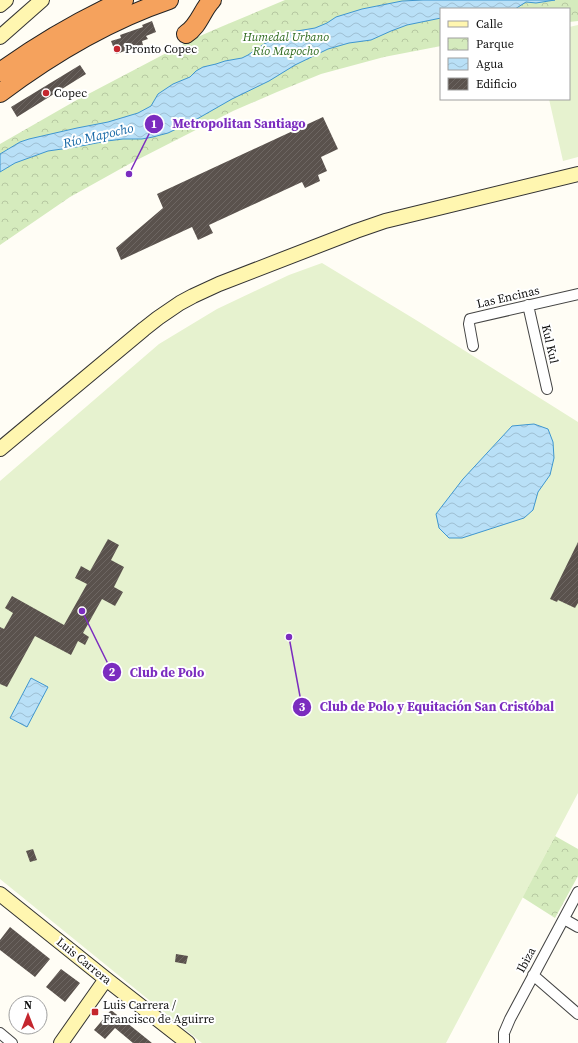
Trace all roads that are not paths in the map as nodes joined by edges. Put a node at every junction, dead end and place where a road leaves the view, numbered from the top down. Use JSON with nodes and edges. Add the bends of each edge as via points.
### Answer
{"nodes":[{"id":1,"x":42,"y":0,"type":"edge"},
{"id":2,"x":124,"y":0,"type":"edge"},
{"id":3,"x":169,"y":0,"type":"edge"},
{"id":4,"x":212,"y":0,"type":"edge"},
{"id":5,"x":2,"y":30,"type":"edge"},
{"id":6,"x":186,"y":34,"type":"dead end"},
{"id":7,"x":0,"y":72,"type":"edge"},
{"id":8,"x":0,"y":93,"type":"edge"},
{"id":9,"x":578,"y":174,"type":"edge"},
{"id":10,"x":578,"y":294,"type":"edge"},
{"id":11,"x":528,"y":305,"type":"junction"},
{"id":12,"x":473,"y":346,"type":"dead end"},
{"id":13,"x":547,"y":389,"type":"dead end"},
{"id":14,"x":0,"y":449,"type":"edge"},
{"id":15,"x":578,"y":892,"type":"edge"},
{"id":16,"x":0,"y":894,"type":"edge"},
{"id":17,"x":564,"y":919,"type":"junction"},
{"id":18,"x":578,"y":926,"type":"edge"},
{"id":19,"x":533,"y":975,"type":"junction"},
{"id":20,"x":106,"y":979,"type":"junction"},
{"id":21,"x":578,"y":1014,"type":"edge"},
{"id":22,"x":0,"y":1033,"type":"edge"},
{"id":23,"x":12,"y":1043,"type":"edge"},
{"id":24,"x":60,"y":1043,"type":"edge"},
{"id":25,"x":188,"y":1043,"type":"edge"},
{"id":26,"x":504,"y":1043,"type":"edge"}],
"edges":[{"from":1,"to":5,"type":"main road"},
{"from":2,"to":7,"type":"highway","via":[[66,29]]},
{"from":3,"to":8,"type":"highway","via":[[133,14],[74,43]]},
{"from":4,"to":6,"type":"highway","via":[[194,27]]},
{"from":9,"to":14,"type":"main road","via":[[385,222],[206,289],[158,318]]},
{"from":10,"to":11,"type":"street","name":"Las Encinas"},
{"from":11,"to":12,"type":"street","name":"Las Encinas","via":[[470,319]]},
{"from":11,"to":13,"type":"street","name":"Kul Kul"},
{"from":15,"to":17,"type":"street","name":"Ibiza"},
{"from":16,"to":20,"type":"main road","name":"Luis Carrera"},
{"from":17,"to":18,"type":"street"},
{"from":17,"to":19,"type":"street","name":"Ibiza"},
{"from":19,"to":21,"type":"street"},
{"from":19,"to":26,"type":"street","name":"Ibiza","via":[[504,1033]]},
{"from":20,"to":24,"type":"main road"},
{"from":20,"to":25,"type":"main road","name":"Luis Carrera"},
{"from":22,"to":23,"type":"street"}]}
